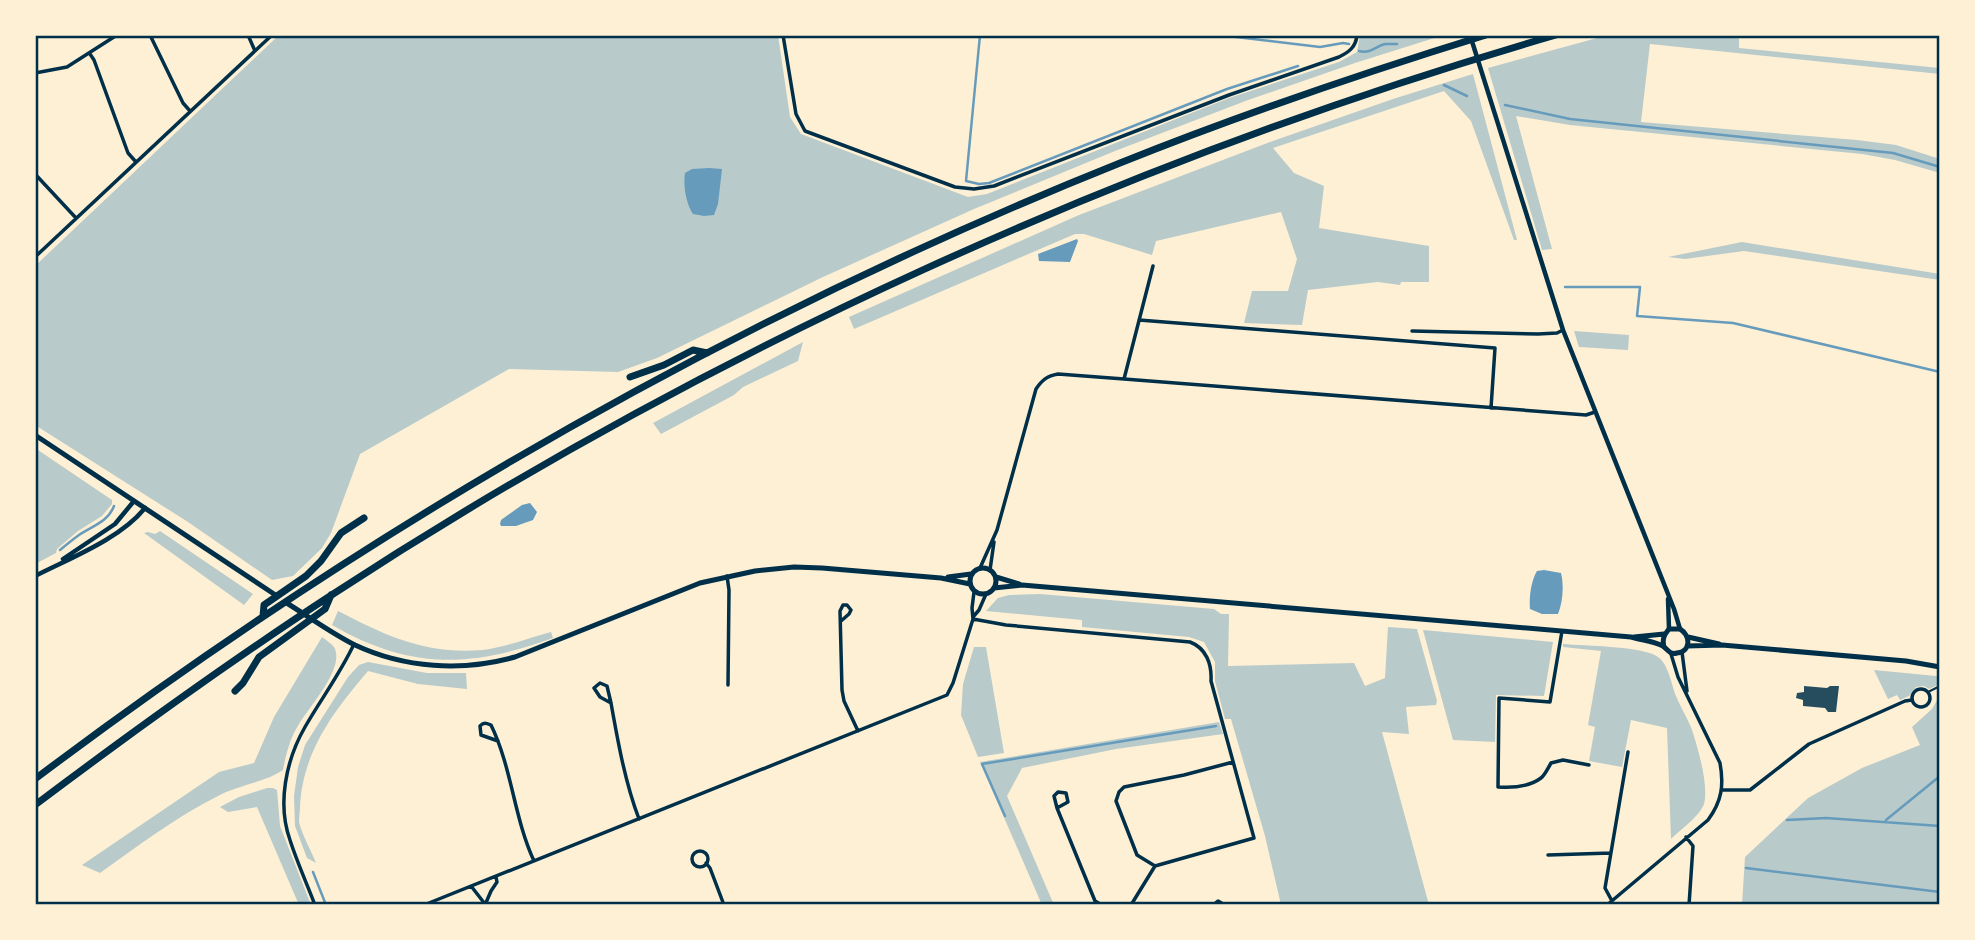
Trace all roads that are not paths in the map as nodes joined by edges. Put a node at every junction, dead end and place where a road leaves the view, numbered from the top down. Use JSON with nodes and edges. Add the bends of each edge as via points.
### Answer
{"nodes":[{"id":1,"x":117,"y":35,"type":"edge"},
{"id":2,"x":150,"y":35,"type":"edge"},
{"id":3,"x":248,"y":35,"type":"edge"},
{"id":4,"x":272,"y":35,"type":"edge"},
{"id":5,"x":783,"y":35,"type":"edge"},
{"id":6,"x":1357,"y":35,"type":"edge"},
{"id":7,"x":1470,"y":35,"type":"edge"},
{"id":8,"x":1486,"y":35,"type":"edge"},
{"id":9,"x":1556,"y":35,"type":"edge"},
{"id":10,"x":255,"y":51,"type":"junction"},
{"id":11,"x":90,"y":54,"type":"junction"},
{"id":12,"x":35,"y":73,"type":"edge"},
{"id":13,"x":190,"y":111,"type":"junction"},
{"id":14,"x":136,"y":162,"type":"junction"},
{"id":15,"x":35,"y":174,"type":"edge"},
{"id":16,"x":76,"y":218,"type":"junction"},
{"id":17,"x":35,"y":257,"type":"edge"},
{"id":18,"x":1153,"y":266,"type":"dead end"},
{"id":19,"x":1139,"y":320,"type":"junction"},
{"id":20,"x":1563,"y":330,"type":"junction"},
{"id":21,"x":1412,"y":331,"type":"dead end"},
{"id":22,"x":707,"y":353,"type":"junction"},
{"id":23,"x":630,"y":377,"type":"dead end"},
{"id":24,"x":1124,"y":379,"type":"junction"},
{"id":25,"x":1491,"y":408,"type":"junction"},
{"id":26,"x":1595,"y":412,"type":"junction"},
{"id":27,"x":35,"y":435,"type":"edge"},
{"id":28,"x":134,"y":500,"type":"junction"},
{"id":29,"x":145,"y":508,"type":"junction"},
{"id":30,"x":364,"y":518,"type":"dead end"},
{"id":31,"x":995,"y":536,"type":"junction"},
{"id":32,"x":54,"y":566,"type":"junction"},
{"id":33,"x":980,"y":568,"type":"junction"},
{"id":34,"x":990,"y":570,"type":"junction"},
{"id":35,"x":971,"y":574,"type":"junction"},
{"id":36,"x":35,"y":576,"type":"edge"},
{"id":37,"x":727,"y":576,"type":"junction"},
{"id":38,"x":996,"y":577,"type":"junction"},
{"id":39,"x":941,"y":578,"type":"junction"},
{"id":40,"x":970,"y":584,"type":"junction"},
{"id":41,"x":1022,"y":585,"type":"junction"},
{"id":42,"x":995,"y":587,"type":"junction"},
{"id":43,"x":974,"y":592,"type":"junction"},
{"id":44,"x":986,"y":594,"type":"junction"},
{"id":45,"x":332,"y":595,"type":"junction"},
{"id":46,"x":1667,"y":595,"type":"junction"},
{"id":47,"x":263,"y":616,"type":"junction"},
{"id":48,"x":973,"y":618,"type":"junction"},
{"id":49,"x":841,"y":621,"type":"dead end"},
{"id":50,"x":1680,"y":629,"type":"junction"},
{"id":51,"x":1562,"y":631,"type":"junction"},
{"id":52,"x":1667,"y":632,"type":"junction"},
{"id":53,"x":1630,"y":637,"type":"junction"},
{"id":54,"x":1688,"y":637,"type":"junction"},
{"id":55,"x":354,"y":644,"type":"junction"},
{"id":56,"x":1722,"y":645,"type":"junction"},
{"id":57,"x":1687,"y":646,"type":"junction"},
{"id":58,"x":1664,"y":647,"type":"junction"},
{"id":59,"x":1682,"y":652,"type":"junction"},
{"id":60,"x":1671,"y":653,"type":"junction"},
{"id":61,"x":1940,"y":667,"type":"edge"},
{"id":62,"x":728,"y":685,"type":"dead end"},
{"id":63,"x":235,"y":691,"type":"dead end"},
{"id":64,"x":1687,"y":693,"type":"junction"},
{"id":65,"x":1912,"y":700,"type":"junction"},
{"id":66,"x":611,"y":703,"type":"junction"},
{"id":67,"x":858,"y":731,"type":"junction"},
{"id":68,"x":498,"y":741,"type":"junction"},
{"id":69,"x":1628,"y":752,"type":"dead end"},
{"id":70,"x":1233,"y":762,"type":"junction"},
{"id":71,"x":1589,"y":765,"type":"dead end"},
{"id":72,"x":35,"y":779,"type":"edge"},
{"id":73,"x":1723,"y":790,"type":"junction"},
{"id":74,"x":35,"y":805,"type":"edge"},
{"id":75,"x":1057,"y":808,"type":"junction"},
{"id":76,"x":639,"y":819,"type":"junction"},
{"id":77,"x":1686,"y":837,"type":"junction"},
{"id":78,"x":1611,"y":853,"type":"junction"},
{"id":79,"x":1548,"y":855,"type":"dead end"},
{"id":80,"x":534,"y":861,"type":"junction"},
{"id":81,"x":706,"y":863,"type":"junction"},
{"id":82,"x":1155,"y":866,"type":"junction"},
{"id":83,"x":496,"y":877,"type":"junction"},
{"id":84,"x":471,"y":886,"type":"junction"},
{"id":85,"x":1612,"y":901,"type":"junction"},
{"id":86,"x":485,"y":904,"type":"edge"},
{"id":87,"x":316,"y":905,"type":"edge"},
{"id":88,"x":424,"y":905,"type":"edge"},
{"id":89,"x":724,"y":905,"type":"edge"},
{"id":90,"x":1102,"y":905,"type":"edge"},
{"id":91,"x":1131,"y":905,"type":"edge"},
{"id":92,"x":1213,"y":905,"type":"edge"},
{"id":93,"x":1225,"y":905,"type":"edge"},
{"id":94,"x":1607,"y":905,"type":"edge"},
{"id":95,"x":1689,"y":905,"type":"edge"}],
"edges":[{"from":1,"to":11,"type":"street"},
{"from":2,"to":13,"type":"street"},
{"from":3,"to":10,"type":"street"},
{"from":4,"to":10,"type":"street"},
{"from":5,"to":6,"type":"street","via":[[796,114],[805,131],[955,187],[974,189],[995,186],[1339,57],[1349,51]]},
{"from":7,"to":20,"type":"street"},
{"from":8,"to":22,"type":"highway","via":[[1381,68],[1118,164],[878,269]]},
{"from":9,"to":45,"type":"highway","via":[[1261,131],[1063,208],[912,275],[618,424],[482,501]]},
{"from":10,"to":13,"type":"street"},
{"from":11,"to":12,"type":"street","via":[[68,67]]},
{"from":11,"to":14,"type":"street","via":[[128,153]]},
{"from":13,"to":14,"type":"street"},
{"from":14,"to":16,"type":"street"},
{"from":15,"to":16,"type":"street"},
{"from":16,"to":17,"type":"street"},
{"from":18,"to":19,"type":"street"},
{"from":19,"to":24,"type":"street"},
{"from":19,"to":25,"type":"street","via":[[1495,348]]},
{"from":20,"to":21,"type":"street","via":[[1538,334]]},
{"from":20,"to":26,"type":"street"},
{"from":22,"to":23,"type":"highway","via":[[693,350]]},
{"from":22,"to":47,"type":"highway","via":[[476,482]]},
{"from":24,"to":25,"type":"street"},
{"from":24,"to":31,"type":"street","via":[[1058,374],[1041,381]]},
{"from":25,"to":26,"type":"street"},
{"from":26,"to":46,"type":"street"},
{"from":27,"to":28,"type":"main road"},
{"from":28,"to":29,"type":"main road"},
{"from":28,"to":32,"type":"street","via":[[116,524]]},
{"from":29,"to":32,"type":"street","via":[[127,526]]},
{"from":29,"to":55,"type":"main road"},
{"from":30,"to":47,"type":"highway","via":[[341,533],[306,576],[264,605]]},
{"from":31,"to":33,"type":"street"},
{"from":31,"to":34,"type":"street"},
{"from":32,"to":36,"type":"street"},
{"from":33,"to":34,"type":"main road"},
{"from":33,"to":35,"type":"main road"},
{"from":34,"to":38,"type":"main road"},
{"from":35,"to":39,"type":"main road"},
{"from":35,"to":40,"type":"main road"},
{"from":37,"to":39,"type":"main road","via":[[794,567]]},
{"from":37,"to":55,"type":"main road","via":[[494,662],[408,662]]},
{"from":37,"to":62,"type":"street"},
{"from":38,"to":41,"type":"main road"},
{"from":38,"to":42,"type":"main road"},
{"from":39,"to":40,"type":"main road"},
{"from":40,"to":43,"type":"main road"},
{"from":41,"to":42,"type":"main road"},
{"from":41,"to":51,"type":"main road"},
{"from":42,"to":44,"type":"main road"},
{"from":43,"to":44,"type":"main road"},
{"from":43,"to":48,"type":"street"},
{"from":44,"to":48,"type":"street"},
{"from":45,"to":63,"type":"highway","via":[[325,609],[259,657]]},
{"from":45,"to":74,"type":"highway","via":[[142,725]]},
{"from":46,"to":50,"type":"street"},
{"from":46,"to":52,"type":"street"},
{"from":47,"to":72,"type":"highway"},
{"from":48,"to":67,"type":"street","via":[[947,695]]},
{"from":48,"to":70,"type":"street","via":[[1199,645],[1211,664],[1211,681]]},
{"from":49,"to":67,"type":"street","via":[[842,690]]},
{"from":50,"to":52,"type":"main road"},
{"from":50,"to":54,"type":"main road"},
{"from":51,"to":53,"type":"main road"},
{"from":51,"to":71,"type":"street","via":[[1550,702],[1499,698],[1498,787],[1513,788],[1543,778],[1551,763],[1563,760]]},
{"from":52,"to":53,"type":"main road"},
{"from":52,"to":58,"type":"main road"},
{"from":53,"to":58,"type":"main road"},
{"from":54,"to":56,"type":"main road"},
{"from":54,"to":57,"type":"main road"},
{"from":55,"to":87,"type":"street","via":[[304,728],[286,781],[289,839]]},
{"from":56,"to":57,"type":"main road"},
{"from":56,"to":61,"type":"main road"},
{"from":57,"to":59,"type":"main road"},
{"from":58,"to":60,"type":"main road"},
{"from":59,"to":60,"type":"main road"},
{"from":59,"to":64,"type":"street"},
{"from":60,"to":64,"type":"street"},
{"from":64,"to":73,"type":"street","via":[[1720,762]]},
{"from":65,"to":65,"type":"street","via":[[1913,694],[1923,689],[1930,698],[1918,707]]},
{"from":65,"to":73,"type":"street","via":[[1809,744],[1750,790]]},
{"from":66,"to":66,"type":"street","via":[[605,684],[600,682],[594,688],[596,693]]},
{"from":66,"to":76,"type":"street","via":[[625,777]]},
{"from":67,"to":76,"type":"street"},
{"from":68,"to":68,"type":"street","via":[[491,725],[480,726],[481,734]]},
{"from":68,"to":80,"type":"street"},
{"from":69,"to":78,"type":"street"},
{"from":70,"to":82,"type":"street","via":[[1254,838]]},
{"from":70,"to":82,"type":"street","via":[[1135,783],[1119,792],[1116,801],[1137,855]]},
{"from":73,"to":77,"type":"street","via":[[1708,820]]},
{"from":75,"to":75,"type":"street","via":[[1068,802],[1066,793],[1054,796]]},
{"from":75,"to":90,"type":"street","via":[[1095,901]]},
{"from":76,"to":80,"type":"street"},
{"from":77,"to":85,"type":"street"},
{"from":77,"to":95,"type":"street","via":[[1693,846]]},
{"from":78,"to":79,"type":"street"},
{"from":78,"to":85,"type":"street","via":[[1605,888]]},
{"from":80,"to":83,"type":"street"},
{"from":81,"to":81,"type":"street","via":[[705,853],[694,853],[694,863]]},
{"from":81,"to":89,"type":"street"},
{"from":82,"to":91,"type":"street"},
{"from":83,"to":84,"type":"street"},
{"from":83,"to":86,"type":"street"},
{"from":84,"to":86,"type":"street"},
{"from":84,"to":88,"type":"street"},
{"from":85,"to":94,"type":"street"},
{"from":92,"to":93,"type":"street","via":[[1218,901]]}]}
